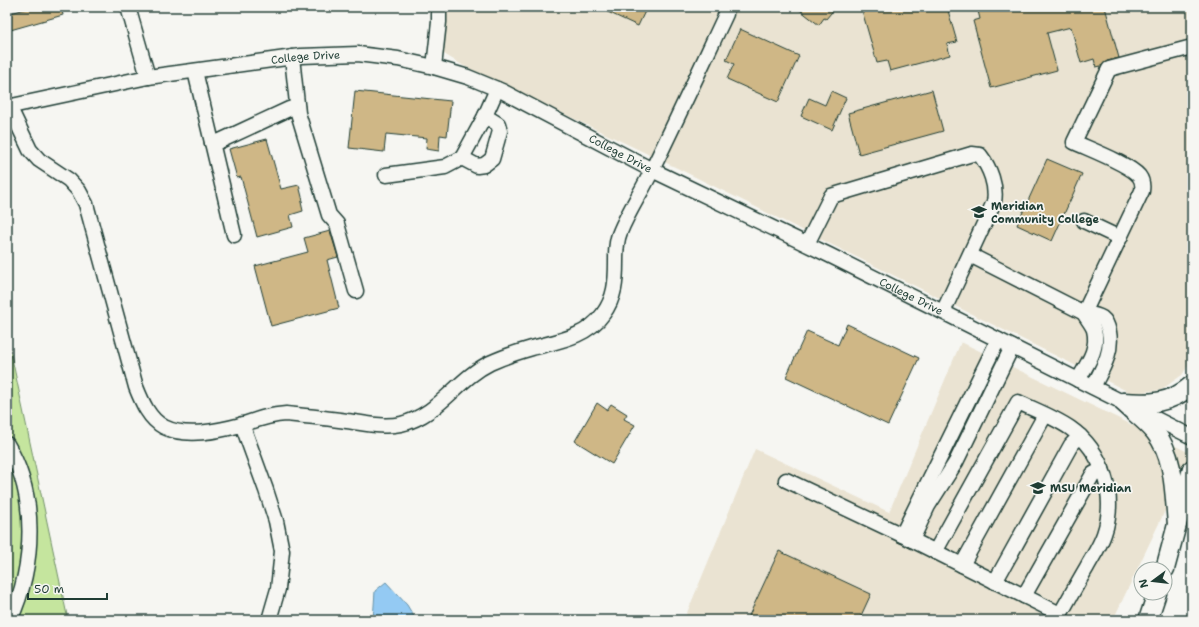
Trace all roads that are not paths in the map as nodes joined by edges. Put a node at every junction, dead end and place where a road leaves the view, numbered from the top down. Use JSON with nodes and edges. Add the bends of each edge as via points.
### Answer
{"nodes":[{"id":1,"x":128,"y":7,"type":"edge"},
{"id":2,"x":439,"y":7,"type":"edge"},
{"id":3,"x":726,"y":7,"type":"edge"},
{"id":4,"x":1192,"y":47,"type":"edge"},
{"id":5,"x":292,"y":57,"type":"junction"},
{"id":6,"x":434,"y":67,"type":"junction"},
{"id":7,"x":195,"y":71,"type":"junction"},
{"id":8,"x":148,"y":77,"type":"junction"},
{"id":9,"x":497,"y":90,"type":"junction"},
{"id":10,"x":8,"y":106,"type":"edge"},
{"id":11,"x":297,"y":107,"type":"junction"},
{"id":12,"x":485,"y":116,"type":"junction"},
{"id":13,"x":212,"y":143,"type":"junction"},
{"id":14,"x":462,"y":158,"type":"junction"},
{"id":15,"x":652,"y":170,"type":"junction"},
{"id":16,"x":386,"y":175,"type":"dead end"},
{"id":17,"x":1084,"y":221,"type":"dead end"},
{"id":18,"x":234,"y":235,"type":"dead end"},
{"id":19,"x":1120,"y":238,"type":"junction"},
{"id":20,"x":807,"y":244,"type":"junction"},
{"id":21,"x":970,"y":255,"type":"junction"},
{"id":22,"x":356,"y":291,"type":"dead end"},
{"id":23,"x":943,"y":312,"type":"junction"},
{"id":24,"x":1084,"y":314,"type":"junction"},
{"id":25,"x":998,"y":340,"type":"junction"},
{"id":26,"x":1012,"y":347,"type":"junction"},
{"id":27,"x":1078,"y":380,"type":"junction"},
{"id":28,"x":1192,"y":385,"type":"edge"},
{"id":29,"x":1093,"y":387,"type":"junction"},
{"id":30,"x":1123,"y":402,"type":"junction"},
{"id":31,"x":1045,"y":415,"type":"junction"},
{"id":32,"x":242,"y":424,"type":"junction"},
{"id":33,"x":1080,"y":436,"type":"junction"},
{"id":34,"x":1192,"y":437,"type":"edge"},
{"id":35,"x":7,"y":444,"type":"edge"},
{"id":36,"x":1102,"y":469,"type":"junction"},
{"id":37,"x":1192,"y":469,"type":"edge"},
{"id":38,"x":786,"y":480,"type":"dead end"},
{"id":39,"x":1192,"y":498,"type":"edge"},
{"id":40,"x":1178,"y":524,"type":"junction"},
{"id":41,"x":907,"y":538,"type":"junction"},
{"id":42,"x":935,"y":552,"type":"junction"},
{"id":43,"x":1167,"y":561,"type":"edge"},
{"id":44,"x":962,"y":565,"type":"junction"},
{"id":45,"x":995,"y":582,"type":"junction"},
{"id":46,"x":1024,"y":596,"type":"junction"},
{"id":47,"x":1154,"y":601,"type":"edge"},
{"id":48,"x":1059,"y":617,"type":"edge"},
{"id":49,"x":10,"y":620,"type":"edge"},
{"id":50,"x":269,"y":620,"type":"edge"},
{"id":51,"x":1148,"y":620,"type":"edge"}],
"edges":[{"from":1,"to":8,"type":"street"},
{"from":2,"to":6,"type":"street"},
{"from":3,"to":15,"type":"street","via":[[726,14]]},
{"from":4,"to":19,"type":"street","via":[[1109,69],[1074,142],[1131,170],[1139,176],[1143,184]]},
{"from":5,"to":6,"type":"street","name":"College Drive","via":[[358,54]]},
{"from":5,"to":7,"type":"street","name":"College Drive"},
{"from":5,"to":11,"type":"street"},
{"from":6,"to":9,"type":"street","name":"College Drive","via":[[468,77]]},
{"from":7,"to":8,"type":"street","name":"College Drive"},
{"from":7,"to":13,"type":"street"},
{"from":8,"to":10,"type":"street","name":"College Drive"},
{"from":9,"to":12,"type":"street"},
{"from":9,"to":15,"type":"street","name":"College Drive"},
{"from":10,"to":32,"type":"street","via":[[30,150],[39,160],[69,180],[80,191],[86,204],[136,388],[147,411],[164,427],[176,431],[202,432]]},
{"from":11,"to":13,"type":"street"},
{"from":11,"to":22,"type":"street","via":[[330,215],[337,224]]},
{"from":12,"to":14,"type":"street"},
{"from":12,"to":14,"type":"street","via":[[498,124],[500,131],[492,159],[484,165],[477,166]]},
{"from":13,"to":18,"type":"street"},
{"from":14,"to":16,"type":"street","via":[[445,167]]},
{"from":15,"to":20,"type":"street","name":"College Drive"},
{"from":15,"to":32,"type":"street","via":[[619,233],[615,289],[610,304],[594,325],[583,332],[484,366],[437,407],[422,416],[399,424],[364,424],[286,414],[274,414]]},
{"from":17,"to":19,"type":"street"},
{"from":19,"to":24,"type":"street"},
{"from":20,"to":21,"type":"street","via":[[831,196],[972,154],[980,155],[986,163],[996,194]]},
{"from":20,"to":23,"type":"street","name":"College Drive"},
{"from":21,"to":23,"type":"street"},
{"from":21,"to":24,"type":"street"},
{"from":23,"to":25,"type":"street","name":"College Drive"},
{"from":24,"to":27,"type":"street","via":[[1093,329],[1096,344]]},
{"from":24,"to":29,"type":"street","via":[[1096,315],[1103,319],[1109,328],[1111,340],[1109,354]]},
{"from":25,"to":26,"type":"street","name":"College Drive"},
{"from":25,"to":41,"type":"street"},
{"from":26,"to":27,"type":"street","name":"College Drive"},
{"from":26,"to":41,"type":"street","via":[[956,462]]},
{"from":27,"to":29,"type":"street","name":"College Drive"},
{"from":28,"to":30,"type":"main road","via":[[1178,396],[1162,402]]},
{"from":29,"to":30,"type":"street","name":"College Drive"},
{"from":30,"to":34,"type":"street","name":"College Drive"},
{"from":30,"to":40,"type":"main road","via":[[1154,431],[1165,447],[1170,464]]},
{"from":31,"to":33,"type":"street"},
{"from":31,"to":42,"type":"street","via":[[1018,402]]},
{"from":31,"to":44,"type":"street"},
{"from":32,"to":50,"type":"street","via":[[276,521],[282,551],[278,589]]},
{"from":33,"to":36,"type":"street","via":[[1092,450]]},
{"from":33,"to":45,"type":"street","via":[[1071,445]]},
{"from":35,"to":49,"type":"street","via":[[25,491],[30,538],[24,584]]},
{"from":36,"to":46,"type":"street","via":[[1093,474]]},
{"from":36,"to":48,"type":"street","via":[[1108,495],[1106,527],[1101,542]]},
{"from":37,"to":40,"type":"main road"},
{"from":38,"to":41,"type":"street"},
{"from":39,"to":40,"type":"main road"},
{"from":40,"to":43,"type":"main road"},
{"from":41,"to":42,"type":"street"},
{"from":42,"to":44,"type":"street"},
{"from":44,"to":45,"type":"street"},
{"from":45,"to":46,"type":"street"},
{"from":46,"to":48,"type":"street"},
{"from":47,"to":51,"type":"main road"}]}
